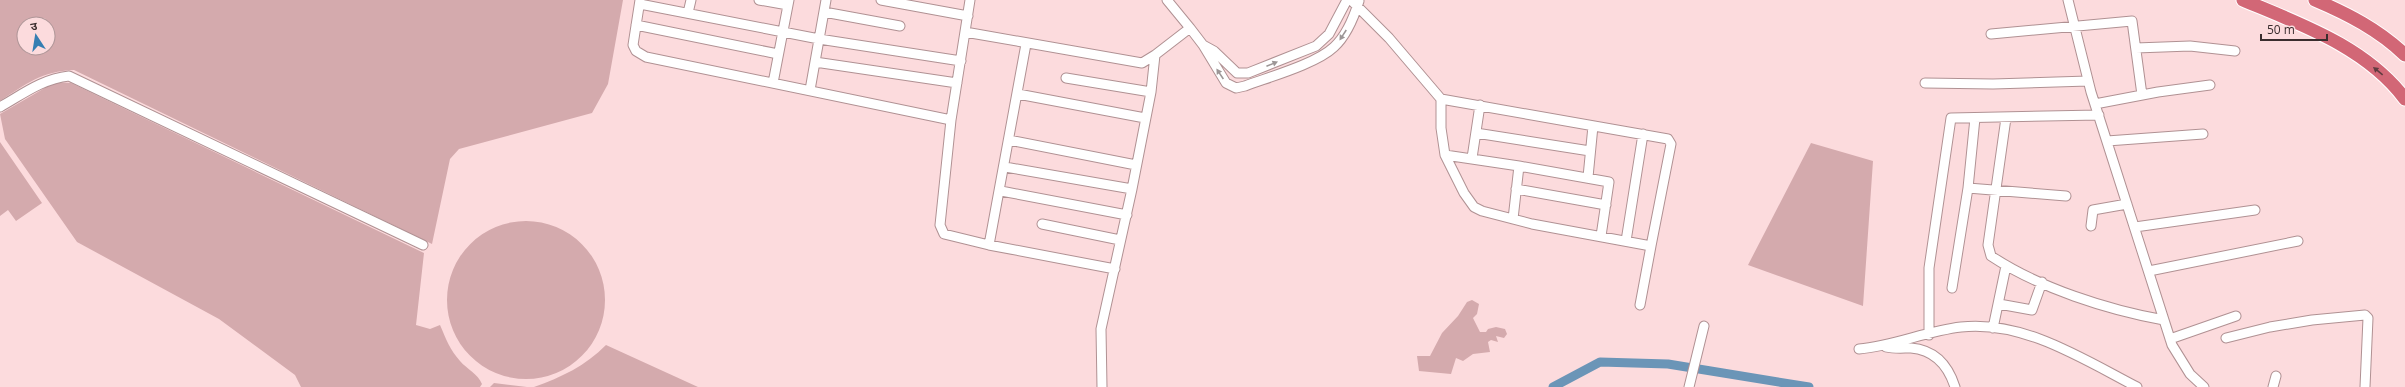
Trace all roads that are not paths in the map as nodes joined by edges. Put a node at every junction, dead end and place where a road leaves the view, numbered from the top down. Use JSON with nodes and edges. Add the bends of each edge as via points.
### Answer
{"nodes":[{"id":1,"x":691,"y":0,"type":"edge"},
{"id":2,"x":759,"y":0,"type":"edge"},
{"id":3,"x":826,"y":0,"type":"edge"},
{"id":4,"x":881,"y":0,"type":"edge"},
{"id":5,"x":970,"y":0,"type":"edge"},
{"id":6,"x":1167,"y":0,"type":"edge"},
{"id":7,"x":1347,"y":0,"type":"edge"},
{"id":8,"x":2068,"y":0,"type":"edge"},
{"id":9,"x":2242,"y":0,"type":"edge"},
{"id":10,"x":2315,"y":0,"type":"edge"},
{"id":11,"x":640,"y":2,"type":"edge"},
{"id":12,"x":1356,"y":2,"type":"edge"},
{"id":13,"x":788,"y":3,"type":"edge"},
{"id":14,"x":824,"y":12,"type":"junction"},
{"id":15,"x":688,"y":13,"type":"junction"},
{"id":16,"x":968,"y":16,"type":"junction"},
{"id":17,"x":636,"y":25,"type":"junction"},
{"id":18,"x":900,"y":26,"type":"dead end"},
{"id":19,"x":2075,"y":27,"type":"junction"},
{"id":20,"x":1190,"y":28,"type":"junction"},
{"id":21,"x":783,"y":32,"type":"junction"},
{"id":22,"x":965,"y":32,"type":"junction"},
{"id":23,"x":1991,"y":34,"type":"dead end"},
{"id":24,"x":819,"y":39,"type":"junction"},
{"id":25,"x":1026,"y":44,"type":"junction"},
{"id":26,"x":1203,"y":45,"type":"junction"},
{"id":27,"x":2136,"y":48,"type":"junction"},
{"id":28,"x":2235,"y":51,"type":"dead end"},
{"id":29,"x":778,"y":54,"type":"junction"},
{"id":30,"x":1155,"y":55,"type":"junction"},
{"id":31,"x":2405,"y":55,"type":"edge"},
{"id":32,"x":961,"y":61,"type":"junction"},
{"id":33,"x":815,"y":62,"type":"junction"},
{"id":34,"x":1066,"y":78,"type":"dead end"},
{"id":35,"x":2088,"y":81,"type":"junction"},
{"id":36,"x":773,"y":83,"type":"junction"},
{"id":37,"x":957,"y":83,"type":"junction"},
{"id":38,"x":1925,"y":83,"type":"dead end"},
{"id":39,"x":2210,"y":86,"type":"dead end"},
{"id":40,"x":810,"y":90,"type":"junction"},
{"id":41,"x":1151,"y":92,"type":"junction"},
{"id":42,"x":1018,"y":94,"type":"junction"},
{"id":43,"x":2142,"y":95,"type":"junction"},
{"id":44,"x":1441,"y":99,"type":"junction"},
{"id":45,"x":2405,"y":99,"type":"edge"},
{"id":46,"x":2095,"y":104,"type":"junction"},
{"id":47,"x":1480,"y":105,"type":"junction"},
{"id":48,"x":0,"y":107,"type":"edge"},
{"id":49,"x":2099,"y":115,"type":"junction"},
{"id":50,"x":1145,"y":118,"type":"junction"},
{"id":51,"x":1975,"y":118,"type":"junction"},
{"id":52,"x":2006,"y":118,"type":"junction"},
{"id":53,"x":951,"y":120,"type":"junction"},
{"id":54,"x":1593,"y":126,"type":"junction"},
{"id":55,"x":1476,"y":133,"type":"junction"},
{"id":56,"x":1643,"y":134,"type":"junction"},
{"id":57,"x":2203,"y":134,"type":"dead end"},
{"id":58,"x":1009,"y":140,"type":"junction"},
{"id":59,"x":2107,"y":141,"type":"junction"},
{"id":60,"x":1590,"y":151,"type":"junction"},
{"id":61,"x":1445,"y":155,"type":"junction"},
{"id":62,"x":1472,"y":158,"type":"junction"},
{"id":63,"x":1136,"y":165,"type":"junction"},
{"id":64,"x":1519,"y":166,"type":"junction"},
{"id":65,"x":1005,"y":167,"type":"junction"},
{"id":66,"x":1588,"y":177,"type":"junction"},
{"id":67,"x":1968,"y":188,"type":"junction"},
{"id":68,"x":1132,"y":189,"type":"junction"},
{"id":69,"x":1516,"y":189,"type":"junction"},
{"id":70,"x":1000,"y":191,"type":"junction"},
{"id":71,"x":1997,"y":192,"type":"junction"},
{"id":72,"x":2066,"y":196,"type":"dead end"},
{"id":73,"x":2127,"y":204,"type":"junction"},
{"id":74,"x":1606,"y":205,"type":"junction"},
{"id":75,"x":2256,"y":210,"type":"dead end"},
{"id":76,"x":1126,"y":215,"type":"junction"},
{"id":77,"x":1513,"y":219,"type":"junction"},
{"id":78,"x":1042,"y":224,"type":"dead end"},
{"id":79,"x":2091,"y":226,"type":"dead end"},
{"id":80,"x":2135,"y":227,"type":"junction"},
{"id":81,"x":1601,"y":236,"type":"junction"},
{"id":82,"x":1120,"y":240,"type":"junction"},
{"id":83,"x":1626,"y":240,"type":"junction"},
{"id":84,"x":2298,"y":241,"type":"dead end"},
{"id":85,"x":423,"y":245,"type":"dead end"},
{"id":86,"x":990,"y":245,"type":"junction"},
{"id":87,"x":1651,"y":246,"type":"junction"},
{"id":88,"x":2006,"y":266,"type":"junction"},
{"id":89,"x":1115,"y":269,"type":"junction"},
{"id":90,"x":2149,"y":271,"type":"junction"},
{"id":91,"x":2042,"y":282,"type":"junction"},
{"id":92,"x":1952,"y":288,"type":"dead end"},
{"id":93,"x":1999,"y":304,"type":"junction"},
{"id":94,"x":1640,"y":305,"type":"dead end"},
{"id":95,"x":2236,"y":316,"type":"dead end"},
{"id":96,"x":2164,"y":320,"type":"junction"},
{"id":97,"x":1704,"y":326,"type":"dead end"},
{"id":98,"x":1993,"y":328,"type":"junction"},
{"id":99,"x":1929,"y":335,"type":"junction"},
{"id":100,"x":2226,"y":338,"type":"dead end"},
{"id":101,"x":2170,"y":339,"type":"junction"},
{"id":102,"x":1882,"y":345,"type":"junction"},
{"id":103,"x":1859,"y":349,"type":"dead end"},
{"id":104,"x":2276,"y":376,"type":"dead end"},
{"id":105,"x":1102,"y":387,"type":"edge"},
{"id":106,"x":1689,"y":387,"type":"edge"},
{"id":107,"x":1955,"y":387,"type":"edge"},
{"id":108,"x":2137,"y":387,"type":"edge"},
{"id":109,"x":2204,"y":387,"type":"edge"},
{"id":110,"x":2273,"y":387,"type":"edge"},
{"id":111,"x":2364,"y":387,"type":"edge"}],
"edges":[{"from":1,"to":15,"type":"street"},
{"from":2,"to":13,"type":"street"},
{"from":3,"to":14,"type":"street"},
{"from":4,"to":16,"type":"street"},
{"from":5,"to":16,"type":"street"},
{"from":6,"to":20,"type":"street"},
{"from":26,"to":7,"type":"street","one_way":true,"via":[[1214,51],[1237,73],[1248,74],[1316,46],[1329,34]]},
{"from":8,"to":19,"type":"street"},
{"from":45,"to":9,"type":"highway","one_way":true,"via":[[2394,84],[2354,53],[2306,27]]},
{"from":10,"to":31,"type":"highway","via":[[2346,13],[2371,28]]},
{"from":11,"to":15,"type":"street"},
{"from":11,"to":17,"type":"street"},
{"from":12,"to":26,"type":"street","one_way":true,"via":[[1343,36],[1334,47],[1319,57],[1245,86],[1236,88],[1226,82]]},
{"from":12,"to":44,"type":"street"},
{"from":13,"to":21,"type":"street"},
{"from":14,"to":18,"type":"street"},
{"from":14,"to":24,"type":"street"},
{"from":15,"to":21,"type":"street"},
{"from":16,"to":22,"type":"street"},
{"from":17,"to":29,"type":"street"},
{"from":17,"to":36,"type":"street","via":[[633,44],[636,52],[646,57]]},
{"from":19,"to":23,"type":"street"},
{"from":19,"to":27,"type":"street","via":[[2132,21]]},
{"from":19,"to":35,"type":"street"},
{"from":20,"to":26,"type":"street"},
{"from":20,"to":30,"type":"street"},
{"from":21,"to":24,"type":"street"},
{"from":21,"to":29,"type":"street"},
{"from":22,"to":25,"type":"street"},
{"from":22,"to":32,"type":"street"},
{"from":24,"to":32,"type":"street"},
{"from":24,"to":33,"type":"street"},
{"from":25,"to":30,"type":"street","via":[[1142,63]]},
{"from":25,"to":42,"type":"street"},
{"from":27,"to":28,"type":"street","via":[[2190,46]]},
{"from":27,"to":43,"type":"street"},
{"from":29,"to":36,"type":"street"},
{"from":30,"to":41,"type":"street"},
{"from":32,"to":37,"type":"street"},
{"from":33,"to":37,"type":"street"},
{"from":33,"to":40,"type":"street"},
{"from":34,"to":41,"type":"street"},
{"from":35,"to":38,"type":"street"},
{"from":35,"to":46,"type":"street"},
{"from":36,"to":40,"type":"street"},
{"from":37,"to":53,"type":"street"},
{"from":39,"to":43,"type":"street"},
{"from":40,"to":53,"type":"street"},
{"from":41,"to":50,"type":"street"},
{"from":42,"to":50,"type":"street"},
{"from":42,"to":58,"type":"street"},
{"from":43,"to":46,"type":"street"},
{"from":44,"to":47,"type":"street"},
{"from":44,"to":61,"type":"street","via":[[1441,128]]},
{"from":46,"to":49,"type":"street"},
{"from":47,"to":54,"type":"street"},
{"from":47,"to":55,"type":"street"},
{"from":48,"to":85,"type":"street","via":[[38,84],[69,76]]},
{"from":49,"to":52,"type":"street"},
{"from":49,"to":59,"type":"street"},
{"from":50,"to":63,"type":"street"},
{"from":51,"to":52,"type":"street"},
{"from":51,"to":67,"type":"street"},
{"from":51,"to":99,"type":"street","via":[[1953,118],[1948,124],[1929,268]]},
{"from":52,"to":71,"type":"street"},
{"from":53,"to":86,"type":"street","via":[[940,229],[944,234]]},
{"from":54,"to":56,"type":"street"},
{"from":54,"to":60,"type":"street"},
{"from":55,"to":60,"type":"street"},
{"from":55,"to":62,"type":"street"},
{"from":56,"to":83,"type":"street"},
{"from":56,"to":87,"type":"street","via":[[1668,139],[1671,144]]},
{"from":57,"to":59,"type":"street"},
{"from":58,"to":63,"type":"street"},
{"from":58,"to":65,"type":"street"},
{"from":59,"to":73,"type":"street"},
{"from":60,"to":66,"type":"street"},
{"from":61,"to":62,"type":"street"},
{"from":61,"to":77,"type":"street","via":[[1474,207]]},
{"from":62,"to":64,"type":"street"},
{"from":63,"to":68,"type":"street"},
{"from":64,"to":66,"type":"street"},
{"from":64,"to":69,"type":"street"},
{"from":65,"to":68,"type":"street"},
{"from":65,"to":70,"type":"street"},
{"from":66,"to":74,"type":"street","via":[[1609,182]]},
{"from":67,"to":71,"type":"street"},
{"from":67,"to":92,"type":"street"},
{"from":68,"to":76,"type":"street"},
{"from":69,"to":74,"type":"street"},
{"from":69,"to":77,"type":"street"},
{"from":70,"to":76,"type":"street"},
{"from":70,"to":86,"type":"street"},
{"from":71,"to":72,"type":"street"},
{"from":71,"to":88,"type":"street","via":[[1989,251],[1991,256]]},
{"from":73,"to":79,"type":"street","via":[[2093,210]]},
{"from":73,"to":80,"type":"street"},
{"from":74,"to":81,"type":"street"},
{"from":75,"to":80,"type":"street"},
{"from":76,"to":82,"type":"street"},
{"from":77,"to":81,"type":"street"},
{"from":78,"to":82,"type":"street"},
{"from":80,"to":90,"type":"street"},
{"from":81,"to":83,"type":"street"},
{"from":82,"to":89,"type":"street"},
{"from":83,"to":87,"type":"street"},
{"from":84,"to":90,"type":"street"},
{"from":86,"to":89,"type":"street"},
{"from":87,"to":94,"type":"street"},
{"from":88,"to":91,"type":"street"},
{"from":88,"to":93,"type":"street"},
{"from":89,"to":105,"type":"street","via":[[1101,329]]},
{"from":90,"to":96,"type":"street"},
{"from":91,"to":93,"type":"street","via":[[2032,310]]},
{"from":91,"to":96,"type":"street","via":[[2130,314]]},
{"from":93,"to":98,"type":"street"},
{"from":95,"to":101,"type":"street"},
{"from":96,"to":101,"type":"street"},
{"from":97,"to":106,"type":"street"},
{"from":98,"to":99,"type":"street","via":[[1959,328]]},
{"from":98,"to":108,"type":"street","via":[[2027,335],[2065,350]]},
{"from":99,"to":102,"type":"street"},
{"from":100,"to":111,"type":"street","via":[[2312,320],[2365,315],[2368,318]]},
{"from":101,"to":109,"type":"street","via":[[2190,374]]},
{"from":102,"to":103,"type":"street"},
{"from":102,"to":107,"type":"street","via":[[1926,350],[1945,364]]},
{"from":104,"to":110,"type":"street"}]}
